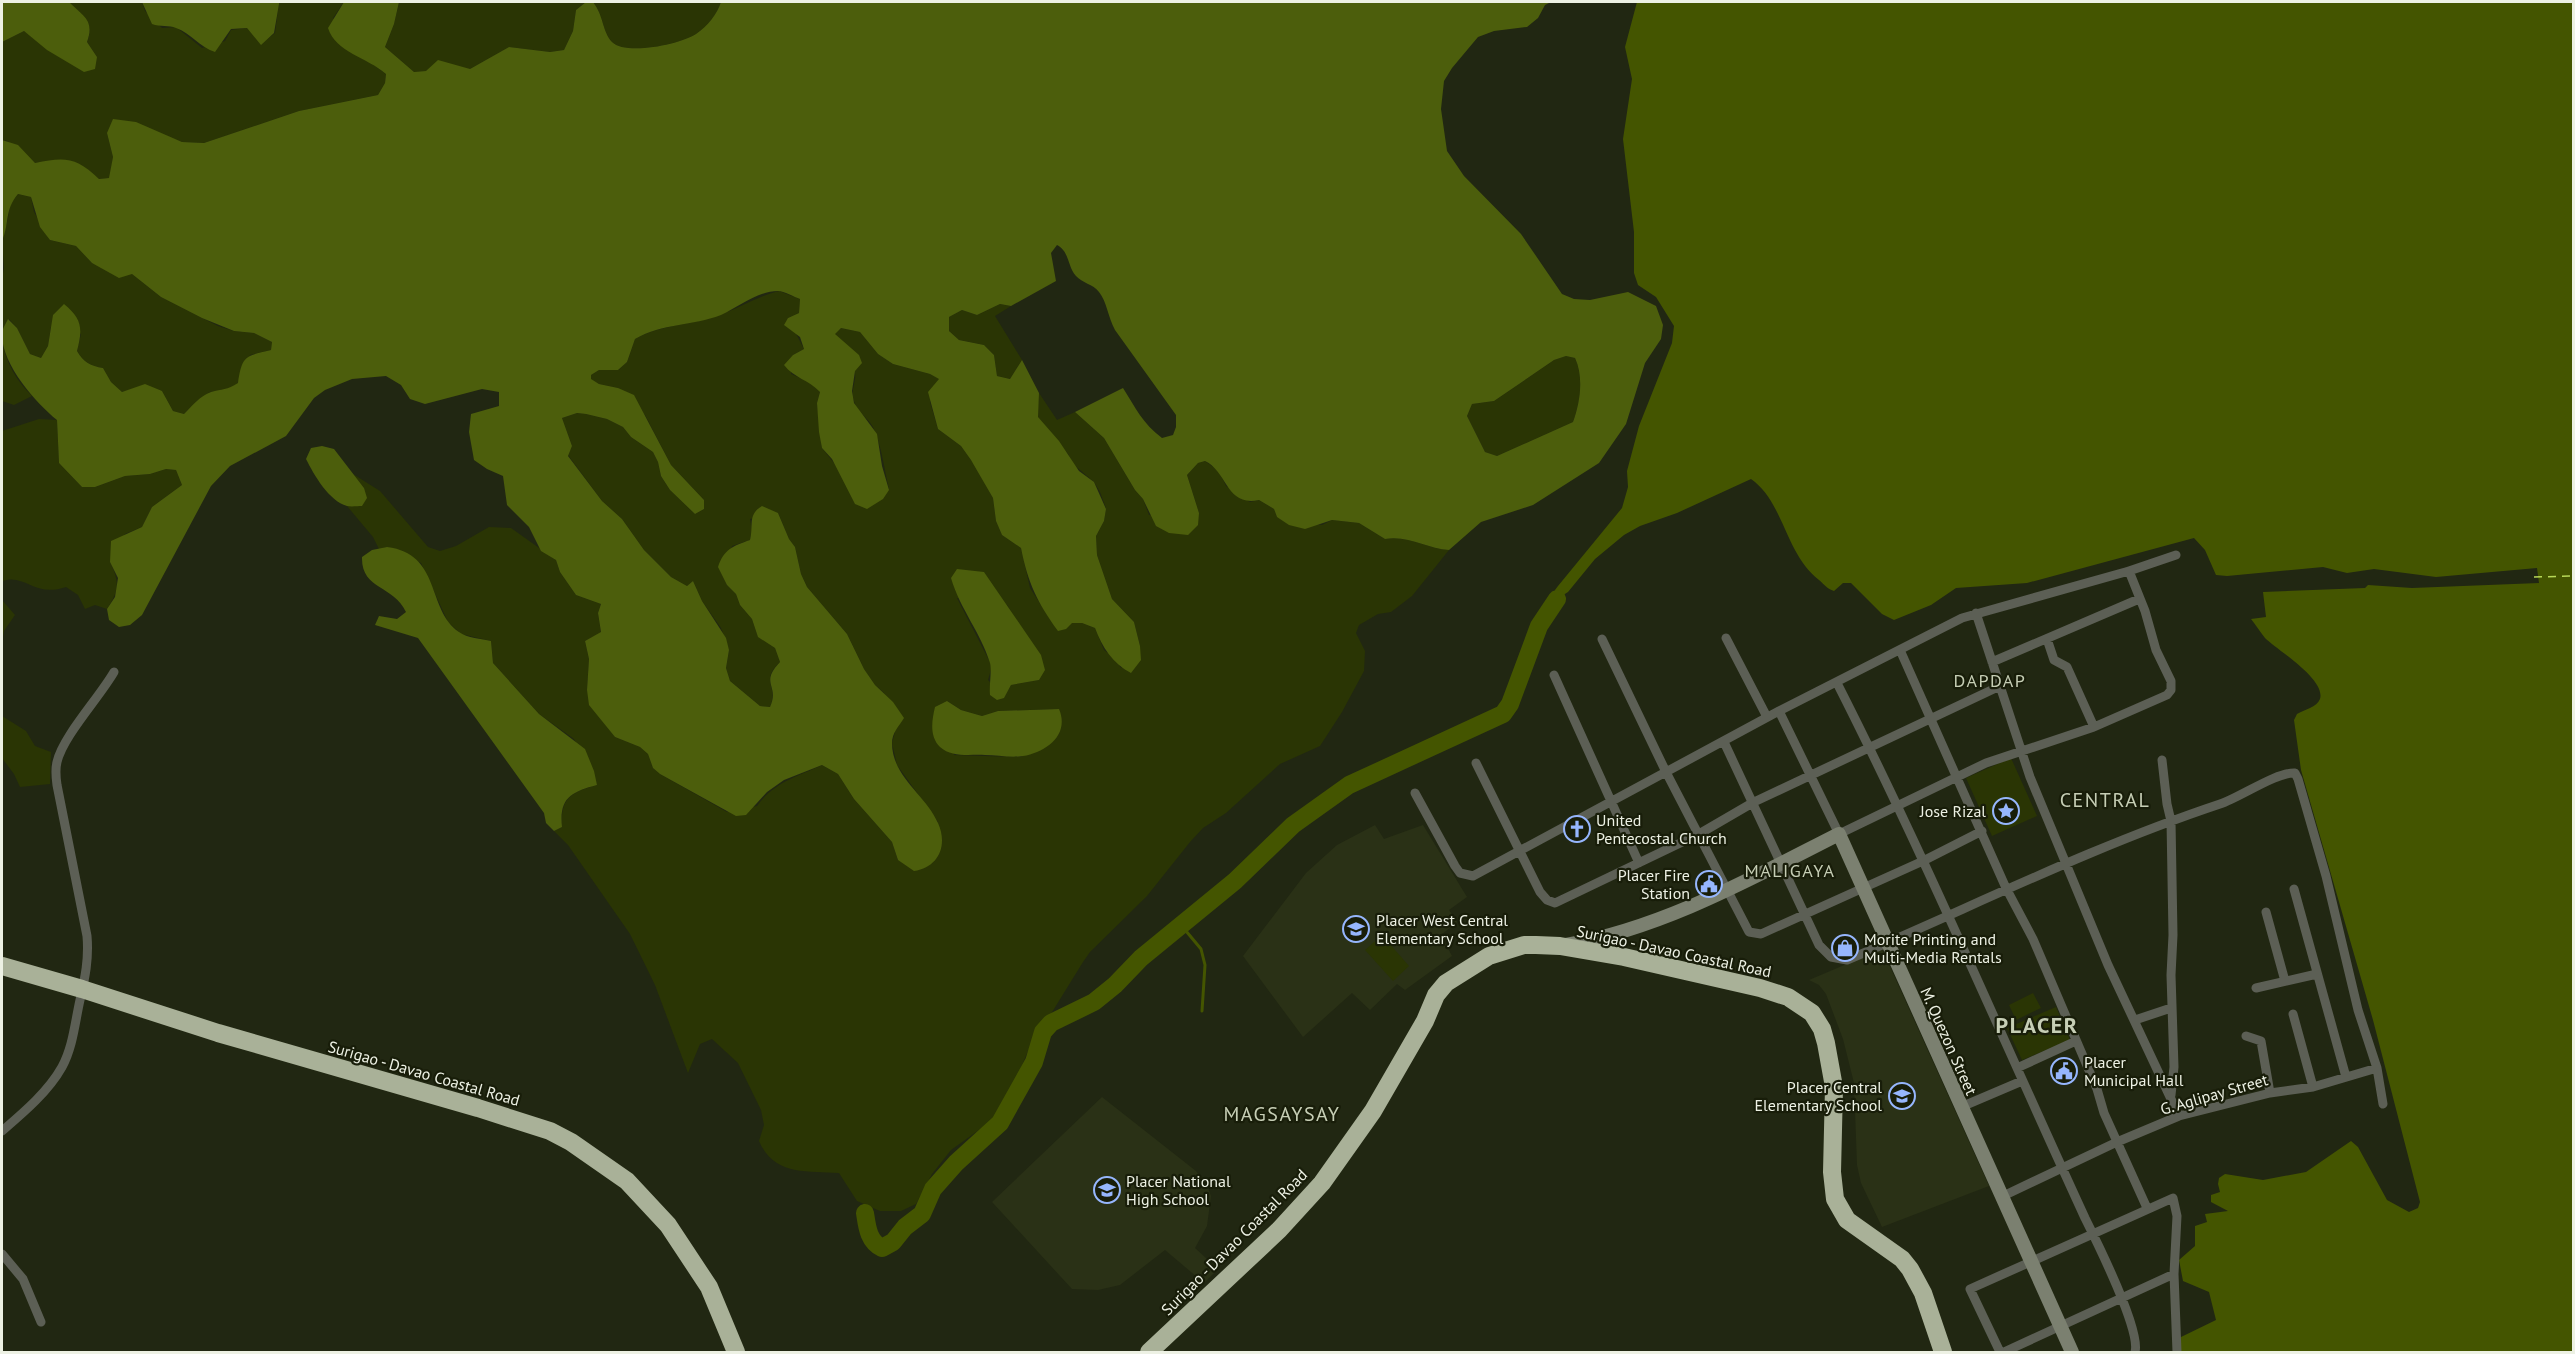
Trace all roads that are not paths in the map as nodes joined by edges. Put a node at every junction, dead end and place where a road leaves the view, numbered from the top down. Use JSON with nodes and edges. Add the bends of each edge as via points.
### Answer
{"nodes":[{"id":1,"x":2176,"y":555,"type":"dead end"},
{"id":2,"x":2129,"y":571,"type":"junction"},
{"id":3,"x":2139,"y":599,"type":"junction"},
{"id":4,"x":1976,"y":613,"type":"junction"},
{"id":5,"x":1726,"y":638,"type":"dead end"},
{"id":6,"x":1602,"y":639,"type":"dead end"},
{"id":7,"x":2047,"y":639,"type":"junction"},
{"id":8,"x":1900,"y":650,"type":"junction"},
{"id":9,"x":1992,"y":662,"type":"junction"},
{"id":10,"x":114,"y":672,"type":"dead end"},
{"id":11,"x":1554,"y":675,"type":"dead end"},
{"id":12,"x":1837,"y":683,"type":"junction"},
{"id":13,"x":2000,"y":686,"type":"junction"},
{"id":14,"x":1779,"y":711,"type":"junction"},
{"id":15,"x":1767,"y":717,"type":"junction"},
{"id":16,"x":1930,"y":718,"type":"junction"},
{"id":17,"x":2094,"y":727,"type":"junction"},
{"id":18,"x":1724,"y":741,"type":"junction"},
{"id":19,"x":1870,"y":747,"type":"junction"},
{"id":20,"x":2023,"y":749,"type":"junction"},
{"id":21,"x":2162,"y":760,"type":"dead end"},
{"id":22,"x":1476,"y":763,"type":"dead end"},
{"id":23,"x":1666,"y":772,"type":"junction"},
{"id":24,"x":1811,"y":776,"type":"junction"},
{"id":25,"x":1956,"y":777,"type":"junction"},
{"id":26,"x":1415,"y":794,"type":"dead end"},
{"id":27,"x":1610,"y":802,"type":"junction"},
{"id":28,"x":1754,"y":802,"type":"junction"},
{"id":29,"x":1896,"y":805,"type":"junction"},
{"id":30,"x":2171,"y":821,"type":"junction"},
{"id":31,"x":1982,"y":831,"type":"junction"},
{"id":32,"x":1700,"y":834,"type":"junction"},
{"id":33,"x":1839,"y":834,"type":"junction"},
{"id":34,"x":1521,"y":850,"type":"junction"},
{"id":35,"x":1923,"y":861,"type":"junction"},
{"id":36,"x":2065,"y":861,"type":"junction"},
{"id":37,"x":1639,"y":863,"type":"junction"},
{"id":38,"x":1782,"y":863,"type":"junction"},
{"id":39,"x":1862,"y":887,"type":"junction"},
{"id":40,"x":1728,"y":888,"type":"junction"},
{"id":41,"x":2006,"y":888,"type":"junction"},
{"id":42,"x":2294,"y":889,"type":"dead end"},
{"id":43,"x":2266,"y":912,"type":"dead end"},
{"id":44,"x":1806,"y":913,"type":"junction"},
{"id":45,"x":1948,"y":916,"type":"junction"},
{"id":46,"x":1887,"y":944,"type":"junction"},
{"id":47,"x":1560,"y":946,"type":"junction"},
{"id":48,"x":2,"y":966,"type":"edge"},
{"id":49,"x":2317,"y":974,"type":"junction"},
{"id":50,"x":2285,"y":981,"type":"junction"},
{"id":51,"x":2256,"y":988,"type":"dead end"},
{"id":52,"x":82,"y":989,"type":"junction"},
{"id":53,"x":2171,"y":1008,"type":"junction"},
{"id":54,"x":2293,"y":1014,"type":"dead end"},
{"id":55,"x":2135,"y":1020,"type":"junction"},
{"id":56,"x":2246,"y":1036,"type":"dead end"},
{"id":57,"x":2076,"y":1041,"type":"junction"},
{"id":58,"x":2017,"y":1068,"type":"junction"},
{"id":59,"x":2377,"y":1068,"type":"junction"},
{"id":60,"x":2346,"y":1077,"type":"junction"},
{"id":61,"x":2022,"y":1081,"type":"junction"},
{"id":62,"x":2313,"y":1087,"type":"junction"},
{"id":63,"x":2270,"y":1093,"type":"junction"},
{"id":64,"x":2171,"y":1095,"type":"junction"},
{"id":65,"x":2383,"y":1104,"type":"dead end"},
{"id":66,"x":1961,"y":1107,"type":"junction"},
{"id":67,"x":2179,"y":1116,"type":"junction"},
{"id":68,"x":2,"y":1131,"type":"edge"},
{"id":69,"x":2117,"y":1142,"type":"junction"},
{"id":70,"x":2062,"y":1167,"type":"junction"},
{"id":71,"x":2001,"y":1197,"type":"junction"},
{"id":72,"x":2147,"y":1208,"type":"junction"},
{"id":73,"x":2093,"y":1234,"type":"junction"},
{"id":74,"x":2,"y":1254,"type":"edge"},
{"id":75,"x":2030,"y":1262,"type":"junction"},
{"id":76,"x":2174,"y":1274,"type":"junction"},
{"id":77,"x":2120,"y":1297,"type":"junction"},
{"id":78,"x":41,"y":1322,"type":"dead end"},
{"id":79,"x":2060,"y":1326,"type":"junction"},
{"id":80,"x":736,"y":1353,"type":"edge"},
{"id":81,"x":1149,"y":1353,"type":"edge"},
{"id":82,"x":1943,"y":1353,"type":"edge"},
{"id":83,"x":2002,"y":1353,"type":"edge"},
{"id":84,"x":2072,"y":1353,"type":"edge"},
{"id":85,"x":2135,"y":1353,"type":"edge"},
{"id":86,"x":2177,"y":1353,"type":"edge"}],
"edges":[{"from":1,"to":2,"type":"street"},
{"from":2,"to":3,"type":"street"},
{"from":2,"to":4,"type":"street"},
{"from":3,"to":7,"type":"street"},
{"from":3,"to":17,"type":"street","via":[[2171,690]]},
{"from":4,"to":8,"type":"street"},
{"from":4,"to":9,"type":"street"},
{"from":5,"to":15,"type":"street"},
{"from":6,"to":23,"type":"street"},
{"from":7,"to":9,"type":"street"},
{"from":7,"to":17,"type":"street","via":[[2054,660],[2067,667]]},
{"from":8,"to":12,"type":"street"},
{"from":8,"to":16,"type":"street"},
{"from":9,"to":13,"type":"street"},
{"from":10,"to":52,"type":"street","via":[[65,743],[56,768],[87,936],[88,966]]},
{"from":11,"to":27,"type":"street"},
{"from":12,"to":14,"type":"street"},
{"from":12,"to":19,"type":"street"},
{"from":13,"to":16,"type":"street"},
{"from":13,"to":20,"type":"street"},
{"from":14,"to":15,"type":"street"},
{"from":14,"to":24,"type":"street","name":"M. Quezon Street"},
{"from":15,"to":18,"type":"street"},
{"from":16,"to":19,"type":"street"},
{"from":16,"to":25,"type":"street"},
{"from":17,"to":20,"type":"street"},
{"from":18,"to":23,"type":"street"},
{"from":18,"to":28,"type":"street"},
{"from":19,"to":24,"type":"street"},
{"from":19,"to":29,"type":"street"},
{"from":20,"to":25,"type":"street"},
{"from":20,"to":36,"type":"street","via":[[2030,777]]},
{"from":21,"to":30,"type":"street"},
{"from":22,"to":34,"type":"street"},
{"from":23,"to":27,"type":"street"},
{"from":23,"to":32,"type":"street"},
{"from":24,"to":28,"type":"street"},
{"from":24,"to":33,"type":"street","name":"M. Quezon Street"},
{"from":25,"to":29,"type":"street"},
{"from":25,"to":31,"type":"street"},
{"from":26,"to":34,"type":"street","via":[[1455,866],[1465,875],[1473,876]]},
{"from":27,"to":34,"type":"street"},
{"from":27,"to":37,"type":"street"},
{"from":28,"to":32,"type":"street"},
{"from":28,"to":38,"type":"street"},
{"from":29,"to":33,"type":"street"},
{"from":29,"to":35,"type":"street"},
{"from":30,"to":36,"type":"street"},
{"from":30,"to":53,"type":"street"},
{"from":30,"to":59,"type":"street","via":[[2274,778],[2290,773],[2297,776]]},
{"from":31,"to":35,"type":"street"},
{"from":31,"to":41,"type":"street"},
{"from":32,"to":37,"type":"street"},
{"from":32,"to":40,"type":"street"},
{"from":33,"to":38,"type":"street"},
{"from":33,"to":39,"type":"street","name":"M. Quezon Street"},
{"from":34,"to":37,"type":"street","via":[[1540,892],[1551,902],[1560,902]]},
{"from":35,"to":39,"type":"street"},
{"from":35,"to":45,"type":"street"},
{"from":36,"to":41,"type":"street"},
{"from":36,"to":55,"type":"street"},
{"from":38,"to":40,"type":"street"},
{"from":38,"to":44,"type":"street"},
{"from":39,"to":44,"type":"street"},
{"from":39,"to":46,"type":"street","name":"M. Quezon Street"},
{"from":40,"to":44,"type":"street","via":[[1749,932],[1761,934]]},
{"from":40,"to":47,"type":"street","via":[[1648,924]]},
{"from":41,"to":45,"type":"street"},
{"from":41,"to":57,"type":"street","via":[[2033,939]]},
{"from":42,"to":49,"type":"street"},
{"from":43,"to":50,"type":"street"},
{"from":44,"to":46,"type":"street","via":[[1819,945],[1830,957],[1847,960]]},
{"from":45,"to":46,"type":"street"},
{"from":45,"to":58,"type":"street"},
{"from":46,"to":66,"type":"street","name":"M. Quezon Street"},
{"from":47,"to":81,"type":"highway","name":"Surigao - Davao Coastal Road","via":[[1524,945],[1504,951],[1476,963],[1446,983],[1373,1111],[1338,1163],[1278,1230]]},
{"from":47,"to":82,"type":"highway","name":"Surigao - Davao Coastal Road","via":[[1761,988],[1812,1013],[1824,1036],[1834,1087],[1835,1199],[1847,1220],[1911,1269]]},
{"from":48,"to":52,"type":"highway","name":"Surigao - Davao Coastal Road"},
{"from":49,"to":50,"type":"street"},
{"from":49,"to":60,"type":"street"},
{"from":50,"to":51,"type":"street"},
{"from":52,"to":68,"type":"street","via":[[62,1067],[38,1097]]},
{"from":52,"to":80,"type":"highway","name":"Surigao - Davao Coastal Road","via":[[527,1123],[571,1142],[627,1181],[668,1225],[709,1287]]},
{"from":53,"to":55,"type":"street"},
{"from":53,"to":64,"type":"street"},
{"from":54,"to":62,"type":"street"},
{"from":55,"to":64,"type":"street"},
{"from":56,"to":63,"type":"street","via":[[2261,1041]]},
{"from":57,"to":58,"type":"street"},
{"from":57,"to":69,"type":"street"},
{"from":58,"to":61,"type":"street"},
{"from":59,"to":60,"type":"street","name":"G. Aglipay Street"},
{"from":59,"to":65,"type":"street"},
{"from":60,"to":62,"type":"street","name":"G. Aglipay Street"},
{"from":61,"to":66,"type":"street"},
{"from":61,"to":70,"type":"street"},
{"from":62,"to":63,"type":"street","name":"G. Aglipay Street"},
{"from":63,"to":67,"type":"street","name":"G. Aglipay Street"},
{"from":64,"to":67,"type":"street"},
{"from":66,"to":71,"type":"street","name":"M. Quezon Street"},
{"from":67,"to":69,"type":"street","name":"G. Aglipay Street"},
{"from":69,"to":70,"type":"street","name":"G. Aglipay Street"},
{"from":69,"to":72,"type":"street"},
{"from":70,"to":71,"type":"street","name":"G. Aglipay Street"},
{"from":70,"to":73,"type":"street"},
{"from":71,"to":75,"type":"street","name":"M. Quezon Street"},
{"from":72,"to":73,"type":"street"},
{"from":72,"to":76,"type":"street","via":[[2173,1198],[2177,1224]]},
{"from":73,"to":75,"type":"street"},
{"from":73,"to":77,"type":"street"},
{"from":74,"to":78,"type":"street","via":[[23,1279]]},
{"from":75,"to":79,"type":"street","name":"M. Quezon Street"},
{"from":75,"to":83,"type":"street","via":[[1970,1289]]},
{"from":76,"to":77,"type":"street"},
{"from":76,"to":86,"type":"street"},
{"from":77,"to":79,"type":"street"},
{"from":77,"to":85,"type":"street","via":[[2136,1342]]},
{"from":79,"to":83,"type":"street"},
{"from":79,"to":84,"type":"street","name":"M. Quezon Street"}]}
